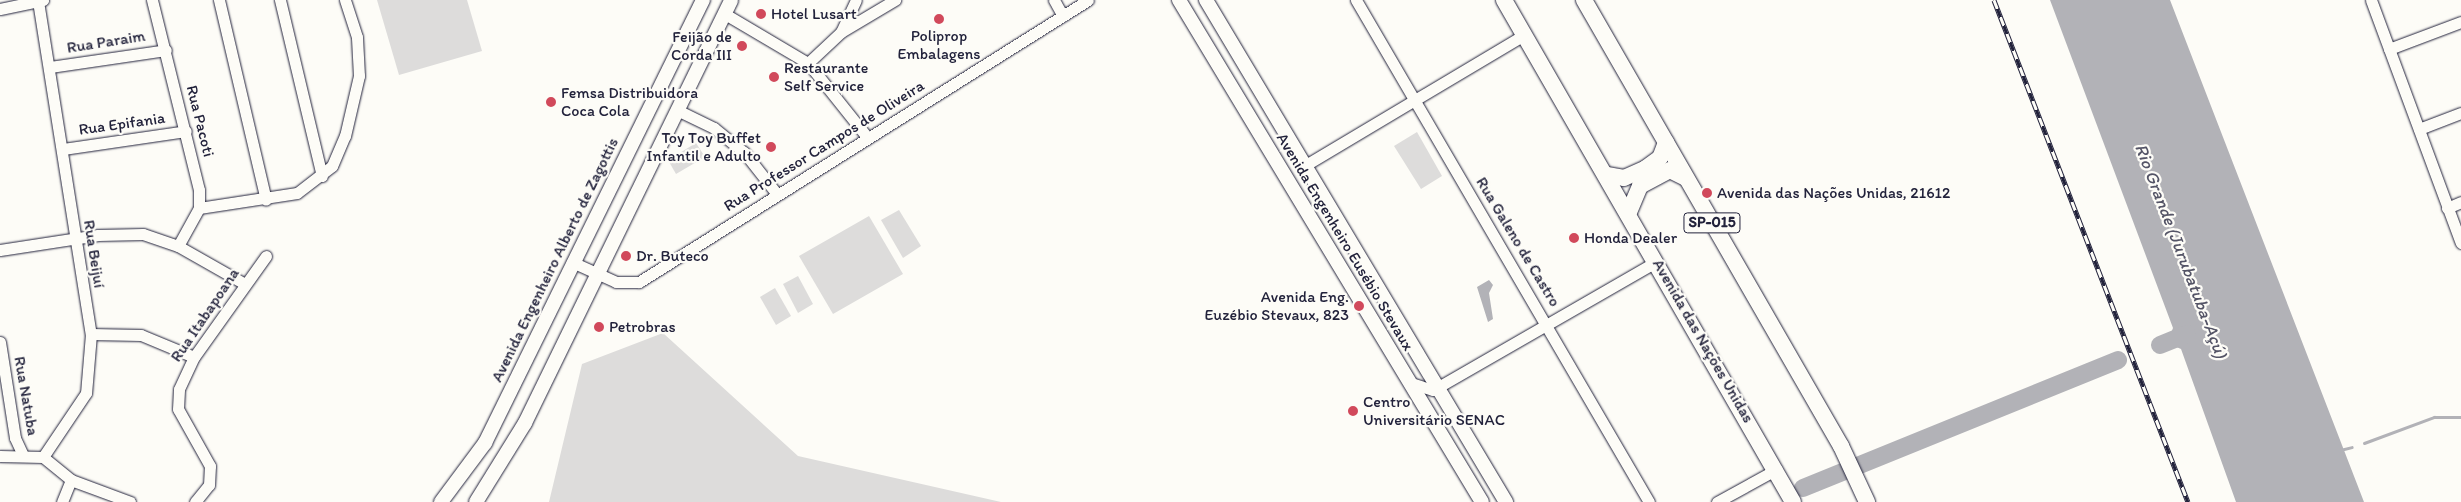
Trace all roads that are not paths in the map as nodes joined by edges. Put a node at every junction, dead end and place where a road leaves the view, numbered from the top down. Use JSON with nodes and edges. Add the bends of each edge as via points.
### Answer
{"nodes":[{"id":1,"x":152,"y":0,"type":"edge"},
{"id":2,"x":219,"y":0,"type":"edge"},
{"id":3,"x":280,"y":0,"type":"edge"},
{"id":4,"x":344,"y":0,"type":"edge"},
{"id":5,"x":703,"y":0,"type":"edge"},
{"id":6,"x":731,"y":0,"type":"edge"},
{"id":7,"x":856,"y":0,"type":"edge"},
{"id":8,"x":895,"y":0,"type":"edge"},
{"id":9,"x":1054,"y":0,"type":"edge"},
{"id":10,"x":1088,"y":0,"type":"edge"},
{"id":11,"x":1179,"y":0,"type":"edge"},
{"id":12,"x":1206,"y":0,"type":"edge"},
{"id":13,"x":1356,"y":0,"type":"edge"},
{"id":14,"x":1504,"y":0,"type":"edge"},
{"id":15,"x":1584,"y":0,"type":"edge"},
{"id":16,"x":2370,"y":0,"type":"edge"},
{"id":17,"x":40,"y":1,"type":"edge"},
{"id":18,"x":0,"y":9,"type":"edge"},
{"id":19,"x":725,"y":14,"type":"junction"},
{"id":20,"x":1063,"y":16,"type":"junction"},
{"id":21,"x":1190,"y":19,"type":"junction"},
{"id":22,"x":2461,"y":22,"type":"edge"},
{"id":23,"x":1224,"y":30,"type":"junction"},
{"id":24,"x":841,"y":32,"type":"junction"},
{"id":25,"x":1525,"y":34,"type":"junction"},
{"id":26,"x":2389,"y":49,"type":"junction"},
{"id":27,"x":166,"y":50,"type":"junction"},
{"id":28,"x":808,"y":63,"type":"junction"},
{"id":29,"x":50,"y":67,"type":"junction"},
{"id":30,"x":1414,"y":100,"type":"junction"},
{"id":31,"x":677,"y":110,"type":"junction"},
{"id":32,"x":2461,"y":113,"type":"edge"},
{"id":33,"x":2419,"y":129,"type":"junction"},
{"id":34,"x":186,"y":131,"type":"junction"},
{"id":35,"x":867,"y":137,"type":"junction"},
{"id":36,"x":1666,"y":142,"type":"junction"},
{"id":37,"x":63,"y":149,"type":"junction"},
{"id":38,"x":1304,"y":166,"type":"junction"},
{"id":39,"x":1607,"y":175,"type":"junction"},
{"id":40,"x":322,"y":176,"type":"junction"},
{"id":41,"x":1686,"y":178,"type":"junction"},
{"id":42,"x":776,"y":193,"type":"junction"},
{"id":43,"x":266,"y":200,"type":"junction"},
{"id":44,"x":2461,"y":202,"type":"edge"},
{"id":45,"x":199,"y":208,"type":"junction"},
{"id":46,"x":2447,"y":208,"type":"junction"},
{"id":47,"x":1628,"y":212,"type":"junction"},
{"id":48,"x":75,"y":238,"type":"junction"},
{"id":49,"x":2461,"y":243,"type":"edge"},
{"id":50,"x":178,"y":246,"type":"junction"},
{"id":51,"x":0,"y":250,"type":"edge"},
{"id":52,"x":266,"y":256,"type":"dead end"},
{"id":53,"x":1657,"y":261,"type":"junction"},
{"id":54,"x":572,"y":262,"type":"junction"},
{"id":55,"x":597,"y":274,"type":"junction"},
{"id":56,"x":245,"y":284,"type":"junction"},
{"id":57,"x":1548,"y":322,"type":"junction"},
{"id":58,"x":91,"y":334,"type":"junction"},
{"id":59,"x":0,"y":342,"type":"edge"},
{"id":60,"x":194,"y":358,"type":"junction"},
{"id":61,"x":1409,"y":382,"type":"junction"},
{"id":62,"x":1436,"y":388,"type":"junction"},
{"id":63,"x":23,"y":455,"type":"junction"},
{"id":64,"x":0,"y":456,"type":"edge"},
{"id":65,"x":43,"y":457,"type":"junction"},
{"id":66,"x":1779,"y":475,"type":"junction"},
{"id":67,"x":71,"y":480,"type":"junction"},
{"id":68,"x":62,"y":502,"type":"edge"},
{"id":69,"x":130,"y":502,"type":"edge"},
{"id":70,"x":196,"y":502,"type":"edge"},
{"id":71,"x":441,"y":502,"type":"edge"},
{"id":72,"x":476,"y":502,"type":"edge"},
{"id":73,"x":1482,"y":502,"type":"edge"},
{"id":74,"x":1506,"y":502,"type":"edge"},
{"id":75,"x":1649,"y":502,"type":"edge"},
{"id":76,"x":1717,"y":502,"type":"edge"},
{"id":77,"x":1793,"y":502,"type":"edge"},
{"id":78,"x":1867,"y":502,"type":"edge"}],
"edges":[{"from":1,"to":27,"type":"street","name":"Rua Pacoti"},
{"from":2,"to":43,"type":"street"},
{"from":3,"to":40,"type":"street"},
{"from":4,"to":40,"type":"street","via":[[357,37],[359,76],[340,152]]},
{"from":5,"to":54,"type":"main road","name":"Avenida Engenheiro Alberto de Zagottis"},
{"from":6,"to":19,"type":"main road"},
{"from":7,"to":24,"type":"street"},
{"from":8,"to":24,"type":"street"},
{"from":9,"to":20,"type":"street"},
{"from":10,"to":20,"type":"street","name":"Rua Professor Campos de Oliveira"},
{"from":11,"to":21,"type":"main road","name":"Avenida Engenheiro Eusébio Stevaux"},
{"from":12,"to":23,"type":"main road","name":"Avenida Engenheiro Eusébio Stevaux"},
{"from":13,"to":30,"type":"street","name":"Rua Galeno de Castro"},
{"from":14,"to":25,"type":"highway","name":"Avenida das Nações Unidas"},
{"from":15,"to":36,"type":"highway","number":"SP-015"},
{"from":16,"to":26,"type":"street"},
{"from":17,"to":18,"type":"street"},
{"from":17,"to":29,"type":"street","name":"Rua Beijuí"},
{"from":19,"to":28,"type":"street"},
{"from":19,"to":31,"type":"main road"},
{"from":20,"to":35,"type":"street","name":"Rua Professor Campos de Oliveira"},
{"from":21,"to":23,"type":"main road","via":[[1213,20]]},
{"from":21,"to":61,"type":"main road","name":"Avenida Engenheiro Eusébio Stevaux"},
{"from":22,"to":26,"type":"street"},
{"from":23,"to":38,"type":"main road","name":"Avenida Engenheiro Eusébio Stevaux"},
{"from":24,"to":28,"type":"street"},
{"from":25,"to":30,"type":"street"},
{"from":25,"to":39,"type":"highway","name":"Avenida das Nações Unidas"},
{"from":26,"to":33,"type":"street"},
{"from":27,"to":29,"type":"street","name":"Rua Paraim"},
{"from":27,"to":34,"type":"street","name":"Rua Pacoti"},
{"from":28,"to":35,"type":"street"},
{"from":29,"to":37,"type":"street","name":"Rua Beijuí"},
{"from":30,"to":38,"type":"street"},
{"from":30,"to":57,"type":"street","name":"Rua Galeno de Castro"},
{"from":31,"to":42,"type":"street","via":[[714,128],[744,152]]},
{"from":31,"to":55,"type":"main road"},
{"from":32,"to":33,"type":"street"},
{"from":33,"to":46,"type":"street"},
{"from":34,"to":37,"type":"street","name":"Rua Epifania"},
{"from":34,"to":45,"type":"street","name":"Rua Pacoti"},
{"from":35,"to":42,"type":"street","name":"Rua Professor Campos de Oliveira"},
{"from":36,"to":39,"type":"highway","via":[[1663,154],[1646,168],[1624,178]]},
{"from":36,"to":41,"type":"highway","number":"SP-015"},
{"from":37,"to":48,"type":"street","name":"Rua Beijuí"},
{"from":38,"to":62,"type":"main road","name":"Avenida Engenheiro Eusébio Stevaux"},
{"from":39,"to":47,"type":"highway","name":"Avenida das Nações Unidas"},
{"from":40,"to":43,"type":"street","via":[[297,193]]},
{"from":41,"to":47,"type":"highway","via":[[1670,170],[1640,186]]},
{"from":41,"to":78,"type":"highway","number":"SP-015","via":[[1841,446]]},
{"from":42,"to":55,"type":"street","name":"Rua Professor Campos de Oliveira","via":[[639,282],[616,282]]},
{"from":43,"to":45,"type":"street"},
{"from":44,"to":46,"type":"street"},
{"from":45,"to":50,"type":"street"},
{"from":46,"to":49,"type":"street"},
{"from":47,"to":53,"type":"highway","name":"Avenida das Nações Unidas"},
{"from":48,"to":50,"type":"street","via":[[124,232]]},
{"from":48,"to":51,"type":"street"},
{"from":48,"to":58,"type":"street","name":"Rua Beijuí"},
{"from":50,"to":56,"type":"street"},
{"from":52,"to":56,"type":"street","name":"Rua Itabapoana"},
{"from":53,"to":57,"type":"street"},
{"from":53,"to":66,"type":"highway","name":"Avenida das Nações Unidas"},
{"from":54,"to":55,"type":"street","name":"Rua Professor Campos de Oliveira"},
{"from":54,"to":71,"type":"main road","name":"Avenida Engenheiro Alberto de Zagottis","via":[[485,443]]},
{"from":55,"to":72,"type":"main road","via":[[525,423]]},
{"from":56,"to":60,"type":"street","name":"Rua Itabapoana"},
{"from":57,"to":62,"type":"street"},
{"from":57,"to":75,"type":"street","name":"Rua Galeno de Castro"},
{"from":58,"to":60,"type":"street","via":[[141,334]]},
{"from":58,"to":65,"type":"street","name":"Rua Beijuí","via":[[86,393]]},
{"from":59,"to":63,"type":"street","name":"Rua Natuba","via":[[15,438]]},
{"from":60,"to":70,"type":"street","name":"Rua Itabapoana","via":[[177,400],[210,466],[209,485]]},
{"from":61,"to":62,"type":"street","via":[[1423,390]]},
{"from":61,"to":73,"type":"main road","name":"Avenida Engenheiro Eusébio Stevaux"},
{"from":62,"to":74,"type":"main road","name":"Avenida Engenheiro Eusébio Stevaux"},
{"from":63,"to":64,"type":"street"},
{"from":63,"to":65,"type":"street"},
{"from":65,"to":67,"type":"street"},
{"from":66,"to":76,"type":"street"},
{"from":66,"to":77,"type":"highway","name":"Avenida das Nações Unidas"},
{"from":67,"to":68,"type":"street"},
{"from":67,"to":69,"type":"street"}]}
